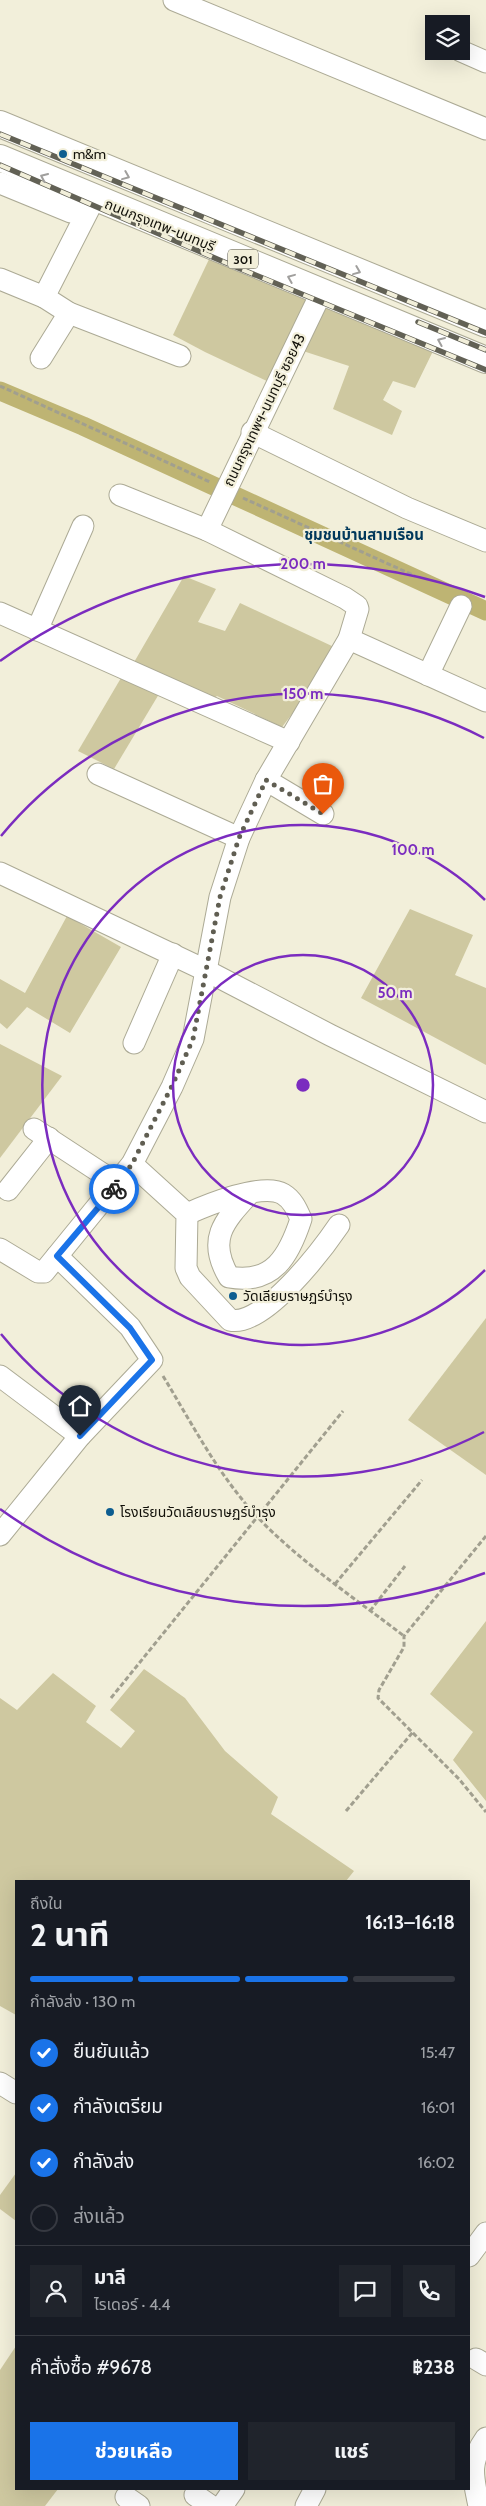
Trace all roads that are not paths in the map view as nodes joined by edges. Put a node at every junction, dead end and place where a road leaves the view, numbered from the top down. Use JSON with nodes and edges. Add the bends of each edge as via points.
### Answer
{"nodes":[{"id":1,"x":174,"y":0,"type":"edge"},
{"id":2,"x":470,"y":55,"type":"edge"},
{"id":3,"x":486,"y":62,"type":"edge"},
{"id":4,"x":0,"y":124,"type":"edge"},
{"id":5,"x":486,"y":129,"type":"edge"},
{"id":6,"x":0,"y":158,"type":"edge"},
{"id":7,"x":0,"y":183,"type":"edge"},
{"id":8,"x":88,"y":196,"type":"junction"},
{"id":9,"x":0,"y":279,"type":"edge"},
{"id":10,"x":322,"y":291,"type":"junction"},
{"id":11,"x":44,"y":297,"type":"junction"},
{"id":12,"x":69,"y":313,"type":"junction"},
{"id":13,"x":486,"y":324,"type":"edge"},
{"id":14,"x":180,"y":356,"type":"dead end"},
{"id":15,"x":41,"y":358,"type":"dead end"},
{"id":16,"x":486,"y":360,"type":"edge"},
{"id":17,"x":252,"y":432,"type":"junction"},
{"id":18,"x":120,"y":495,"type":"dead end"},
{"id":19,"x":83,"y":526,"type":"dead end"},
{"id":20,"x":207,"y":530,"type":"junction"},
{"id":21,"x":486,"y":541,"type":"edge"},
{"id":22,"x":461,"y":606,"type":"dead end"},
{"id":23,"x":0,"y":613,"type":"edge"},
{"id":24,"x":37,"y":630,"type":"junction"},
{"id":25,"x":348,"y":639,"type":"junction"},
{"id":26,"x":428,"y":675,"type":"junction"},
{"id":27,"x":486,"y":701,"type":"edge"},
{"id":28,"x":289,"y":742,"type":"junction"},
{"id":29,"x":98,"y":774,"type":"dead end"},
{"id":30,"x":266,"y":780,"type":"junction"},
{"id":31,"x":323,"y":814,"type":"dead end"},
{"id":32,"x":239,"y":838,"type":"junction"},
{"id":33,"x":0,"y":872,"type":"edge"},
{"id":34,"x":173,"y":954,"type":"junction"},
{"id":35,"x":207,"y":971,"type":"junction"},
{"id":36,"x":134,"y":1043,"type":"dead end"},
{"id":37,"x":486,"y":1112,"type":"edge"},
{"id":38,"x":132,"y":1164,"type":"junction"},
{"id":39,"x":118,"y":1184,"type":"junction"},
{"id":40,"x":8,"y":1190,"type":"dead end"},
{"id":41,"x":249,"y":1194,"type":"dead end"},
{"id":42,"x":187,"y":1214,"type":"junction"},
{"id":43,"x":339,"y":1225,"type":"dead end"},
{"id":44,"x":0,"y":1249,"type":"edge"},
{"id":45,"x":57,"y":1256,"type":"junction"},
{"id":46,"x":0,"y":1376,"type":"edge"},
{"id":47,"x":80,"y":1436,"type":"junction"},
{"id":48,"x":0,"y":1535,"type":"edge"},
{"id":49,"x":0,"y":2083,"type":"edge"},
{"id":50,"x":15,"y":2092,"type":"edge"},
{"id":51,"x":486,"y":2233,"type":"edge"},
{"id":52,"x":470,"y":2255,"type":"edge"},
{"id":53,"x":486,"y":2438,"type":"edge"},
{"id":54,"x":472,"y":2478,"type":"edge"},
{"id":55,"x":233,"y":2490,"type":"edge"},
{"id":56,"x":314,"y":2490,"type":"edge"},
{"id":57,"x":222,"y":2506,"type":"edge"},
{"id":58,"x":306,"y":2506,"type":"edge"},
{"id":59,"x":479,"y":2506,"type":"edge"}],
"edges":[{"from":1,"to":5,"type":"street"},
{"from":2,"to":3,"type":"street"},
{"from":4,"to":13,"type":"main road","number":"301","one_way":true},
{"from":8,"to":6,"type":"main road","name":"ถนนกรุงเทพ-นนทบุรี","number":"301","one_way":true},
{"from":7,"to":8,"type":"street","via":[[71,212]]},
{"from":10,"to":8,"type":"main road","name":"ถนนกรุงเทพ-นนทบุรี","number":"301","one_way":true},
{"from":8,"to":11,"type":"street"},
{"from":9,"to":11,"type":"street"},
{"from":16,"to":10,"type":"main road","name":"ถนนกรุงเทพ-นนทบุรี","number":"301","one_way":true},
{"from":10,"to":17,"type":"street","name":"ถนนกรุงเทพฯ-นนทบุรี ซอย43"},
{"from":11,"to":12,"type":"street"},
{"from":12,"to":14,"type":"street"},
{"from":12,"to":15,"type":"street"},
{"from":17,"to":20,"type":"street","name":"ถนนกรุงเทพฯ-นนทบุรี ซอย43"},
{"from":17,"to":21,"type":"street","via":[[407,508]]},
{"from":18,"to":20,"type":"street"},
{"from":19,"to":24,"type":"street"},
{"from":20,"to":25,"type":"street","via":[[357,606],[356,620]]},
{"from":22,"to":26,"type":"street"},
{"from":23,"to":24,"type":"street"},
{"from":24,"to":28,"type":"street"},
{"from":25,"to":26,"type":"street"},
{"from":25,"to":28,"type":"street"},
{"from":26,"to":27,"type":"street"},
{"from":28,"to":30,"type":"street"},
{"from":29,"to":32,"type":"street"},
{"from":30,"to":31,"type":"street"},
{"from":30,"to":32,"type":"street"},
{"from":32,"to":35,"type":"street","via":[[220,897]]},
{"from":33,"to":34,"type":"street"},
{"from":34,"to":35,"type":"street"},
{"from":34,"to":36,"type":"street"},
{"from":35,"to":37,"type":"street"},
{"from":35,"to":38,"type":"street","via":[[193,1039]]},
{"from":38,"to":39,"type":"street"},
{"from":38,"to":42,"type":"street"},
{"from":39,"to":40,"type":"street","via":[[41,1133]]},
{"from":39,"to":45,"type":"street"},
{"from":41,"to":42,"type":"street","via":[[220,1199]]},
{"from":42,"to":43,"type":"street","via":[[185,1256],[190,1277],[230,1320],[237,1322],[256,1314],[296,1280]]},
{"from":44,"to":45,"type":"street","via":[[40,1272],[44,1272]]},
{"from":45,"to":47,"type":"street","via":[[130,1328],[152,1360]]},
{"from":46,"to":47,"type":"street"},
{"from":47,"to":48,"type":"street"},
{"from":49,"to":50,"type":"street"},
{"from":51,"to":52,"type":"street"},
{"from":53,"to":54,"type":"street","via":[[475,2455]]},
{"from":54,"to":59,"type":"street"},
{"from":55,"to":57,"type":"street"},
{"from":56,"to":58,"type":"street"}]}
